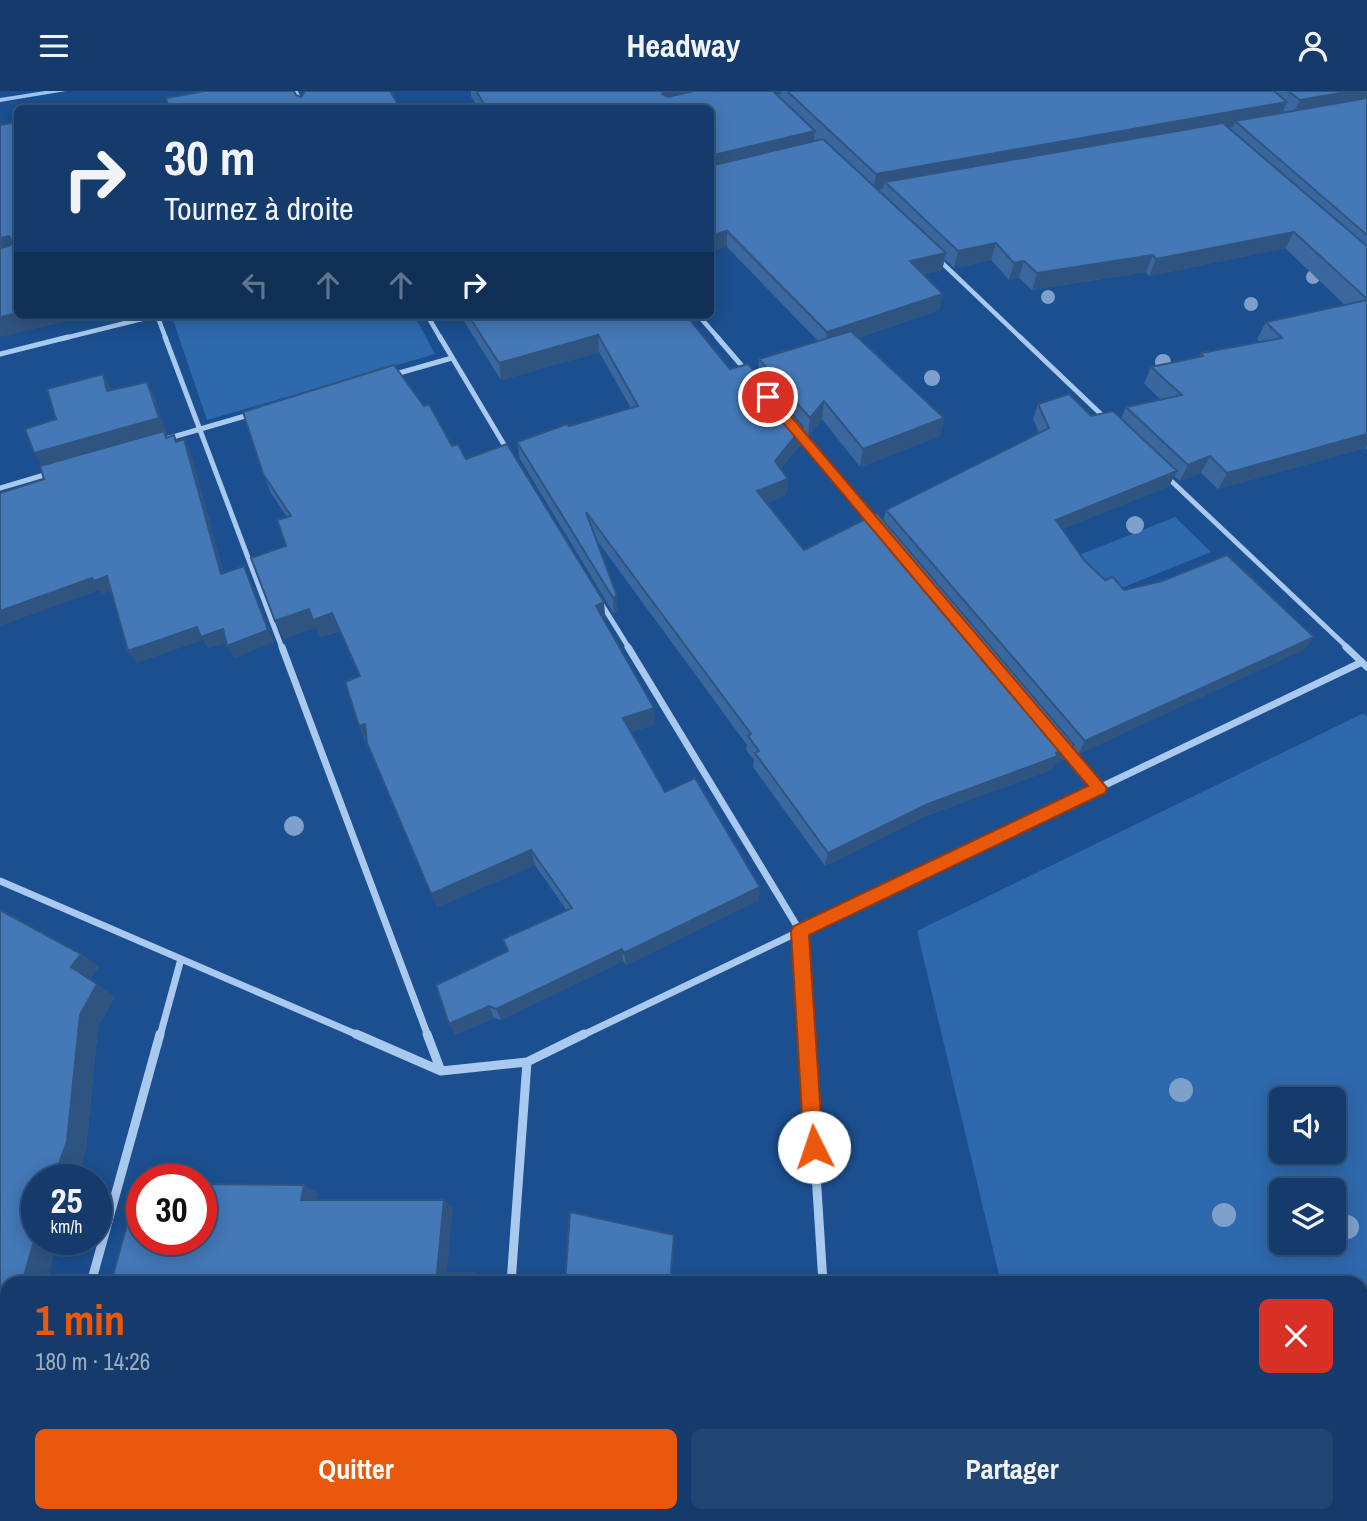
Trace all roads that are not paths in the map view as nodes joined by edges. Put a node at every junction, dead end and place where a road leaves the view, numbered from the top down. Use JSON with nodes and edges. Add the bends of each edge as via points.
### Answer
{"nodes":[{"id":1,"x":180,"y":103,"type":"edge"},
{"id":2,"x":171,"y":105,"type":"edge"},
{"id":3,"x":932,"y":253,"type":"edge"},
{"id":4,"x":142,"y":319,"type":"edge"},
{"id":5,"x":159,"y":319,"type":"edge"},
{"id":6,"x":429,"y":319,"type":"edge"},
{"id":7,"x":701,"y":319,"type":"edge"},
{"id":8,"x":0,"y":354,"type":"edge"},
{"id":9,"x":452,"y":358,"type":"junction"},
{"id":10,"x":386,"y":377,"type":"edge"},
{"id":11,"x":752,"y":378,"type":"edge"},
{"id":12,"x":266,"y":411,"type":"edge"},
{"id":13,"x":787,"y":420,"type":"edge"},
{"id":14,"x":1112,"y":424,"type":"edge"},
{"id":15,"x":200,"y":429,"type":"junction"},
{"id":16,"x":160,"y":441,"type":"edge"},
{"id":17,"x":517,"y":466,"type":"edge"},
{"id":18,"x":53,"y":472,"type":"edge"},
{"id":19,"x":1162,"y":472,"type":"edge"},
{"id":20,"x":0,"y":488,"type":"edge"},
{"id":21,"x":876,"y":525,"type":"edge"},
{"id":22,"x":597,"y":597,"type":"edge"},
{"id":23,"x":1364,"y":664,"type":"edge"},
{"id":24,"x":1064,"y":746,"type":"edge"},
{"id":25,"x":1099,"y":788,"type":"junction"},
{"id":26,"x":0,"y":881,"type":"edge"},
{"id":27,"x":800,"y":931,"type":"junction"},
{"id":28,"x":181,"y":959,"type":"junction"},
{"id":29,"x":527,"y":1062,"type":"junction"},
{"id":30,"x":441,"y":1071,"type":"junction"},
{"id":31,"x":93,"y":1276,"type":"edge"},
{"id":32,"x":512,"y":1276,"type":"edge"},
{"id":33,"x":822,"y":1276,"type":"edge"}],
"edges":[{"from":1,"to":2,"type":"street"},
{"from":3,"to":14,"type":"street"},
{"from":4,"to":8,"type":"street"},
{"from":5,"to":15,"type":"street"},
{"from":6,"to":9,"type":"street"},
{"from":7,"to":11,"type":"street"},
{"from":9,"to":10,"type":"street"},
{"from":9,"to":17,"type":"street"},
{"from":12,"to":15,"type":"street"},
{"from":13,"to":21,"type":"street"},
{"from":15,"to":16,"type":"street"},
{"from":15,"to":30,"type":"street"},
{"from":18,"to":20,"type":"street"},
{"from":19,"to":23,"type":"street"},
{"from":22,"to":27,"type":"street"},
{"from":23,"to":25,"type":"street"},
{"from":24,"to":25,"type":"street"},
{"from":25,"to":27,"type":"street"},
{"from":26,"to":28,"type":"street"},
{"from":27,"to":29,"type":"street"},
{"from":27,"to":33,"type":"street"},
{"from":28,"to":30,"type":"street"},
{"from":28,"to":31,"type":"street"},
{"from":29,"to":30,"type":"street"},
{"from":29,"to":32,"type":"street"}]}
